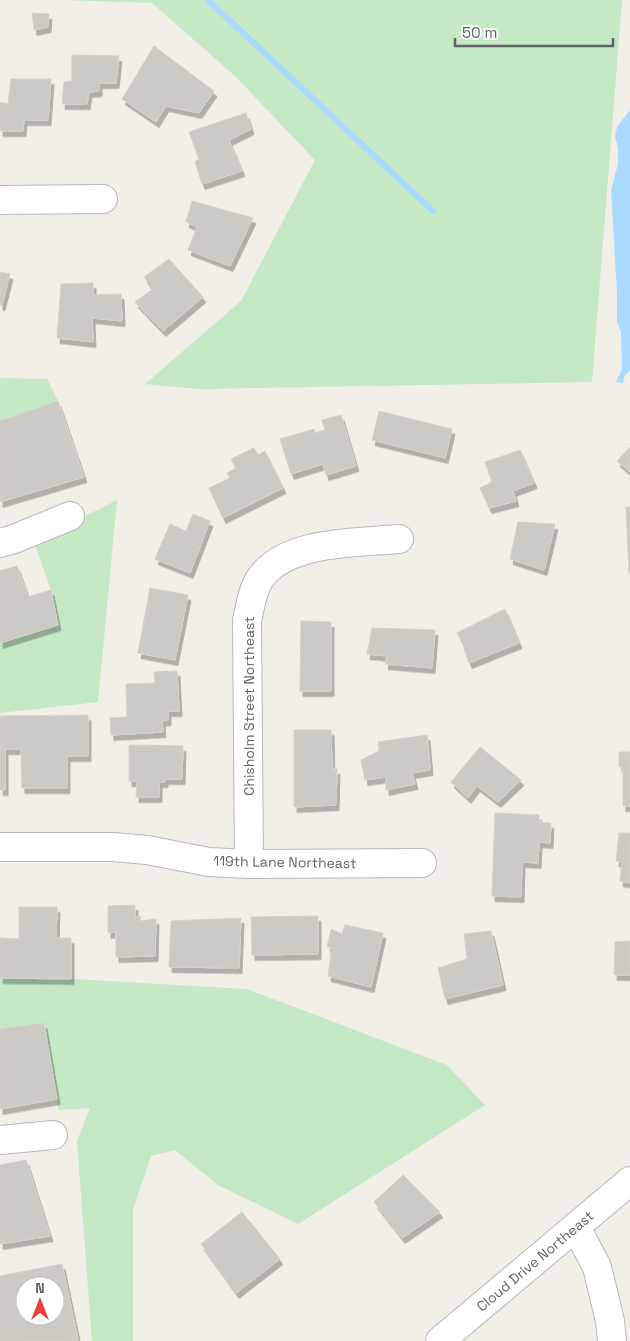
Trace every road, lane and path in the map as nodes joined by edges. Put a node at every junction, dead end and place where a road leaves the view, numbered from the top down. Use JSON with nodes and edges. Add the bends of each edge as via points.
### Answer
{"nodes":[{"id":1,"x":0,"y":200,"type":"edge"},
{"id":2,"x":103,"y":200,"type":"dead end"},
{"id":3,"x":70,"y":516,"type":"dead end"},
{"id":4,"x":399,"y":539,"type":"dead end"},
{"id":5,"x":0,"y":543,"type":"edge"},
{"id":6,"x":0,"y":847,"type":"edge"},
{"id":7,"x":422,"y":863,"type":"dead end"},
{"id":8,"x":249,"y":864,"type":"junction"},
{"id":9,"x":52,"y":1135,"type":"dead end"},
{"id":10,"x":0,"y":1140,"type":"edge"},
{"id":11,"x":630,"y":1181,"type":"edge"},
{"id":12,"x":576,"y":1227,"type":"junction"},
{"id":13,"x":440,"y":1341,"type":"edge"},
{"id":14,"x":612,"y":1341,"type":"edge"}],
"edges":[{"from":1,"to":2,"type":"street"},
{"from":3,"to":5,"type":"street"},
{"from":4,"to":8,"type":"street","name":"Chisholm Street Northeast","via":[[294,552],[274,564],[252,595],[247,621]]},
{"from":6,"to":8,"type":"street","name":"119th Lane Northeast","via":[[114,847],[209,862]]},
{"from":7,"to":8,"type":"street","name":"119th Lane Northeast"},
{"from":9,"to":10,"type":"street"},
{"from":11,"to":12,"type":"street","name":"Cloud Drive Northeast"},
{"from":12,"to":13,"type":"street","name":"Cloud Drive Northeast"},
{"from":12,"to":14,"type":"street","via":[[597,1268]]}]}
